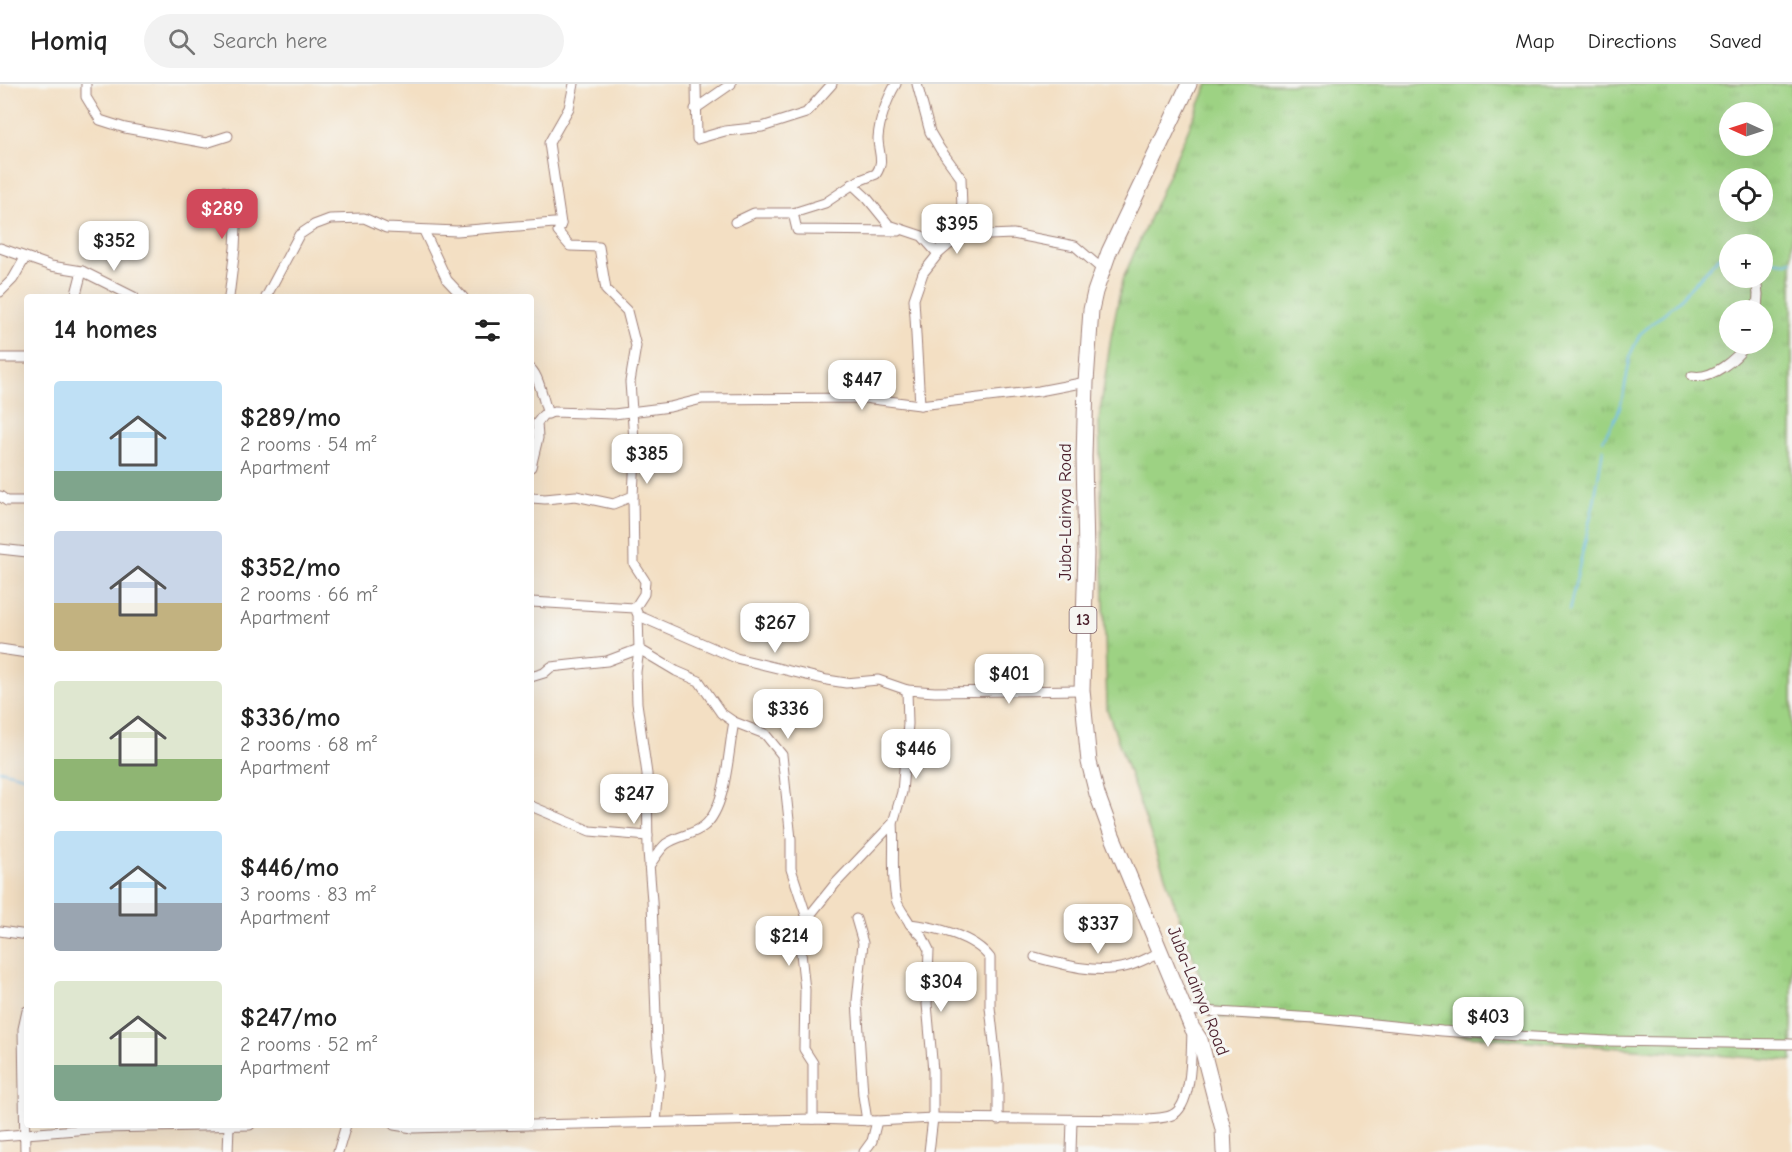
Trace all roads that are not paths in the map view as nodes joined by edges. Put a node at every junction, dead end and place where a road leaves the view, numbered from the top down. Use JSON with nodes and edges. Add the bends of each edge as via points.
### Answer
{"nodes":[{"id":1,"x":86,"y":84,"type":"edge"},
{"id":2,"x":574,"y":84,"type":"edge"},
{"id":3,"x":696,"y":84,"type":"edge"},
{"id":4,"x":731,"y":84,"type":"edge"},
{"id":5,"x":832,"y":84,"type":"edge"},
{"id":6,"x":896,"y":84,"type":"edge"},
{"id":7,"x":918,"y":84,"type":"edge"},
{"id":8,"x":1189,"y":84,"type":"edge"},
{"id":9,"x":695,"y":109,"type":"junction"},
{"id":10,"x":228,"y":135,"type":"dead end"},
{"id":11,"x":852,"y":184,"type":"junction"},
{"id":12,"x":224,"y":191,"type":"dead end"},
{"id":13,"x":793,"y":213,"type":"junction"},
{"id":14,"x":735,"y":222,"type":"dead end"},
{"id":15,"x":561,"y":224,"type":"junction"},
{"id":16,"x":424,"y":231,"type":"junction"},
{"id":17,"x":910,"y":232,"type":"junction"},
{"id":18,"x":0,"y":248,"type":"edge"},
{"id":19,"x":938,"y":254,"type":"junction"},
{"id":20,"x":25,"y":258,"type":"junction"},
{"id":21,"x":1103,"y":270,"type":"junction"},
{"id":22,"x":82,"y":271,"type":"junction"},
{"id":23,"x":0,"y":292,"type":"edge"},
{"id":24,"x":76,"y":294,"type":"edge"},
{"id":25,"x":128,"y":294,"type":"edge"},
{"id":26,"x":230,"y":294,"type":"edge"},
{"id":27,"x":268,"y":294,"type":"edge"},
{"id":28,"x":460,"y":294,"type":"edge"},
{"id":29,"x":1738,"y":354,"type":"edge"},
{"id":30,"x":0,"y":358,"type":"edge"},
{"id":31,"x":24,"y":358,"type":"edge"},
{"id":32,"x":534,"y":372,"type":"edge"},
{"id":33,"x":1692,"y":376,"type":"dead end"},
{"id":34,"x":1086,"y":382,"type":"junction"},
{"id":35,"x":920,"y":405,"type":"junction"},
{"id":36,"x":633,"y":411,"type":"junction"},
{"id":37,"x":548,"y":414,"type":"junction"},
{"id":38,"x":534,"y":455,"type":"edge"},
{"id":39,"x":0,"y":496,"type":"edge"},
{"id":40,"x":633,"y":496,"type":"junction"},
{"id":41,"x":534,"y":498,"type":"edge"},
{"id":42,"x":24,"y":501,"type":"edge"},
{"id":43,"x":0,"y":549,"type":"edge"},
{"id":44,"x":24,"y":552,"type":"edge"},
{"id":45,"x":534,"y":602,"type":"edge"},
{"id":46,"x":637,"y":612,"type":"junction"},
{"id":47,"x":0,"y":650,"type":"edge"},
{"id":48,"x":639,"y":650,"type":"junction"},
{"id":49,"x":24,"y":653,"type":"edge"},
{"id":50,"x":534,"y":676,"type":"edge"},
{"id":51,"x":907,"y":690,"type":"junction"},
{"id":52,"x":1082,"y":690,"type":"junction"},
{"id":53,"x":734,"y":722,"type":"junction"},
{"id":54,"x":534,"y":807,"type":"edge"},
{"id":55,"x":893,"y":823,"type":"junction"},
{"id":56,"x":648,"y":836,"type":"junction"},
{"id":57,"x":649,"y":866,"type":"junction"},
{"id":58,"x":807,"y":918,"type":"junction"},
{"id":59,"x":856,"y":919,"type":"dead end"},
{"id":60,"x":910,"y":924,"type":"junction"},
{"id":61,"x":0,"y":931,"type":"edge"},
{"id":62,"x":24,"y":935,"type":"edge"},
{"id":63,"x":1161,"y":952,"type":"junction"},
{"id":64,"x":1035,"y":957,"type":"dead end"},
{"id":65,"x":1185,"y":1010,"type":"junction"},
{"id":66,"x":24,"y":1024,"type":"edge"},
{"id":67,"x":1192,"y":1028,"type":"junction"},
{"id":68,"x":1792,"y":1044,"type":"edge"},
{"id":69,"x":933,"y":1118,"type":"junction"},
{"id":70,"x":813,"y":1119,"type":"junction"},
{"id":71,"x":998,"y":1120,"type":"junction"},
{"id":72,"x":1072,"y":1120,"type":"junction"},
{"id":73,"x":872,"y":1121,"type":"junction"},
{"id":74,"x":656,"y":1122,"type":"junction"},
{"id":75,"x":534,"y":1125,"type":"edge"},
{"id":76,"x":102,"y":1128,"type":"edge"},
{"id":77,"x":229,"y":1128,"type":"edge"},
{"id":78,"x":345,"y":1128,"type":"edge"},
{"id":79,"x":24,"y":1134,"type":"junction"},
{"id":80,"x":0,"y":1136,"type":"edge"},
{"id":81,"x":25,"y":1152,"type":"edge"},
{"id":82,"x":228,"y":1152,"type":"edge"},
{"id":83,"x":339,"y":1152,"type":"edge"},
{"id":84,"x":864,"y":1152,"type":"edge"},
{"id":85,"x":929,"y":1152,"type":"edge"},
{"id":86,"x":1071,"y":1152,"type":"edge"},
{"id":87,"x":1224,"y":1152,"type":"edge"}],
"edges":[{"from":1,"to":10,"type":"street","via":[[86,97],[100,120],[206,143]]},
{"from":2,"to":15,"type":"street","via":[[569,108],[549,143]]},
{"from":3,"to":9,"type":"street"},
{"from":4,"to":9,"type":"street"},
{"from":5,"to":9,"type":"street","via":[[806,112],[762,127],[697,139]]},
{"from":6,"to":11,"type":"street","via":[[879,133],[880,168],[876,174]]},
{"from":7,"to":19,"type":"street","via":[[930,132],[961,178],[962,210],[955,215]]},
{"from":8,"to":21,"type":"main road","name":"Juba-Lainya Road","number":"13"},
{"from":11,"to":13,"type":"street","via":[[825,203]]},
{"from":11,"to":17,"type":"street","via":[[889,225]]},
{"from":12,"to":26,"type":"street","via":[[224,216],[236,227]]},
{"from":13,"to":14,"type":"street","via":[[754,213]]},
{"from":13,"to":17,"type":"street","via":[[796,230]]},
{"from":15,"to":16,"type":"street"},
{"from":15,"to":36,"type":"street","via":[[558,232],[570,246],[599,247],[606,290],[627,311],[636,346],[630,382]]},
{"from":16,"to":27,"type":"street","via":[[386,228],[364,218],[330,219],[314,225],[299,236]]},
{"from":16,"to":28,"type":"street","via":[[447,280]]},
{"from":17,"to":19,"type":"street","via":[[922,236]]},
{"from":18,"to":20,"type":"street"},
{"from":19,"to":21,"type":"street","via":[[964,236],[1013,234],[1075,246]]},
{"from":19,"to":35,"type":"street","via":[[923,273],[915,299]]},
{"from":20,"to":22,"type":"street"},
{"from":20,"to":23,"type":"street"},
{"from":21,"to":34,"type":"main road","name":"Juba-Lainya Road","number":"13","via":[[1092,310]]},
{"from":22,"to":24,"type":"street"},
{"from":22,"to":25,"type":"street"},
{"from":29,"to":33,"type":"street","via":[[1702,378]]},
{"from":30,"to":31,"type":"street"},
{"from":32,"to":37,"type":"street"},
{"from":34,"to":35,"type":"street"},
{"from":34,"to":52,"type":"main road","name":"Juba-Lainya Road","number":"13"},
{"from":35,"to":36,"type":"street","via":[[864,398],[702,399]]},
{"from":36,"to":37,"type":"street"},
{"from":36,"to":40,"type":"street"},
{"from":37,"to":38,"type":"street","via":[[537,423]]},
{"from":39,"to":42,"type":"street","via":[[8,501]]},
{"from":40,"to":41,"type":"street","via":[[613,504],[576,496]]},
{"from":40,"to":46,"type":"street","via":[[634,564],[645,581]]},
{"from":43,"to":44,"type":"street"},
{"from":45,"to":46,"type":"street"},
{"from":46,"to":48,"type":"street"},
{"from":46,"to":51,"type":"street","via":[[736,658],[827,680],[878,680]]},
{"from":47,"to":49,"type":"street"},
{"from":48,"to":50,"type":"street","via":[[606,661],[551,668]]},
{"from":48,"to":53,"type":"street","via":[[699,681],[722,713]]},
{"from":48,"to":56,"type":"street","via":[[637,703],[647,774]]},
{"from":51,"to":52,"type":"street"},
{"from":51,"to":55,"type":"street","via":[[902,792]]},
{"from":52,"to":63,"type":"main road","name":"Juba-Lainya Road","number":"13","via":[[1089,762],[1097,794]]},
{"from":53,"to":57,"type":"street","via":[[719,804],[705,826],[666,844]]},
{"from":53,"to":58,"type":"street","via":[[765,735],[783,755],[791,869]]},
{"from":54,"to":56,"type":"street","via":[[590,831]]},
{"from":55,"to":58,"type":"street"},
{"from":55,"to":60,"type":"street","via":[[897,902]]},
{"from":56,"to":57,"type":"street"},
{"from":57,"to":74,"type":"street","via":[[660,1074]]},
{"from":58,"to":70,"type":"street","via":[[802,925],[800,944],[805,990],[804,1049],[813,1063]]},
{"from":59,"to":73,"type":"street","via":[[863,942],[856,1001],[863,1095]]},
{"from":60,"to":69,"type":"street","via":[[929,950],[927,1005]]},
{"from":60,"to":71,"type":"street","via":[[948,931],[979,947],[990,958]]},
{"from":61,"to":62,"type":"street"},
{"from":63,"to":64,"type":"street","via":[[1129,966],[1109,969],[1068,967]]},
{"from":63,"to":65,"type":"main road","name":"Juba-Lainya Road","number":"13"},
{"from":65,"to":67,"type":"main road","name":"Juba-Lainya Road","number":"13"},
{"from":65,"to":68,"type":"street","via":[[1533,1037]]},
{"from":66,"to":79,"type":"street"},
{"from":67,"to":72,"type":"street","via":[[1184,1101],[1172,1116]]},
{"from":67,"to":87,"type":"main road","name":"Juba-Lainya Road","number":"13","via":[[1207,1061],[1223,1129]]},
{"from":69,"to":71,"type":"street"},
{"from":69,"to":73,"type":"street"},
{"from":69,"to":85,"type":"street"},
{"from":70,"to":73,"type":"street"},
{"from":70,"to":74,"type":"street"},
{"from":71,"to":72,"type":"street"},
{"from":72,"to":86,"type":"street"},
{"from":73,"to":84,"type":"street","via":[[872,1141]]},
{"from":74,"to":75,"type":"street"},
{"from":76,"to":79,"type":"street"},
{"from":77,"to":82,"type":"street"},
{"from":78,"to":83,"type":"street"},
{"from":79,"to":80,"type":"street"},
{"from":79,"to":81,"type":"street"}]}
